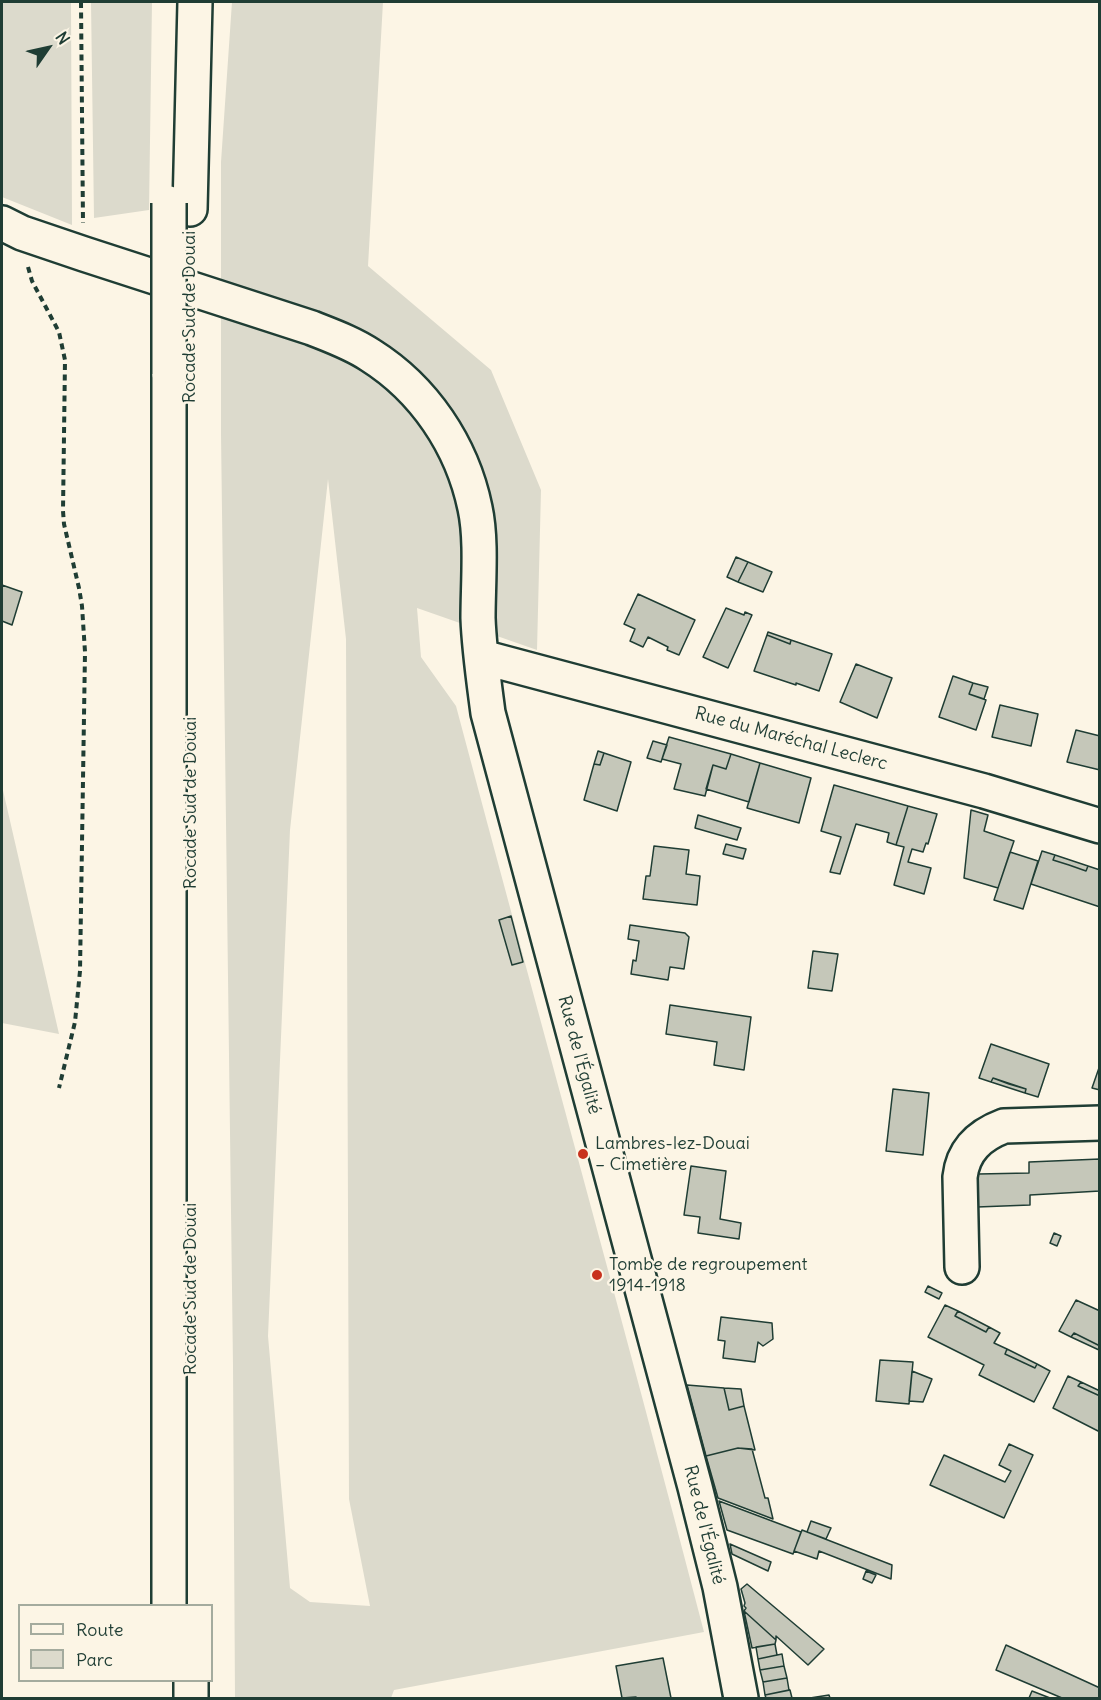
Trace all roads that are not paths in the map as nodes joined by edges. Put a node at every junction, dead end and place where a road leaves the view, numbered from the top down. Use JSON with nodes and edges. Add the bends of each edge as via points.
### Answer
{"nodes":[{"id":1,"x":172,"y":2,"type":"edge"},
{"id":2,"x":195,"y":2,"type":"edge"},
{"id":3,"x":202,"y":2,"type":"edge"},
{"id":4,"x":194,"y":71,"type":"junction"},
{"id":5,"x":180,"y":206,"type":"junction"},
{"id":6,"x":12,"y":228,"type":"edge"},
{"id":7,"x":180,"y":375,"type":"junction"},
{"id":8,"x":482,"y":657,"type":"junction"},
{"id":9,"x":1100,"y":826,"type":"edge"},
{"id":10,"x":1100,"y":1123,"type":"edge"},
{"id":11,"x":962,"y":1267,"type":"dead end"},
{"id":12,"x":169,"y":1604,"type":"edge"},
{"id":13,"x":191,"y":1604,"type":"edge"},
{"id":14,"x":169,"y":1682,"type":"edge"},
{"id":15,"x":191,"y":1682,"type":"edge"},
{"id":16,"x":169,"y":1698,"type":"edge"},
{"id":17,"x":191,"y":1698,"type":"edge"},
{"id":18,"x":741,"y":1698,"type":"edge"}],
"edges":[{"from":1,"to":5,"type":"main road","name":"Rocade Sud de Douai"},
{"from":2,"to":4,"type":"main road","name":"Rocade Sud de Douai"},
{"from":3,"to":4,"type":"main road"},
{"from":4,"to":5,"type":"main road","name":"Rocade Sud de Douai"},
{"from":5,"to":7,"type":"main road","name":"Rocade Sud de Douai"},
{"from":6,"to":8,"type":"main road","name":"Rue de l'Égalité","via":[[312,328],[369,354],[395,372],[446,432],[469,483],[478,531]]},
{"from":7,"to":12,"type":"main road","name":"Rocade Sud de Douai"},
{"from":7,"to":13,"type":"main road","name":"Rocade Sud de Douai","via":[[192,553]]},
{"from":8,"to":9,"type":"main road","name":"Rue du Maréchal Leclerc","via":[[984,791]]},
{"from":8,"to":18,"type":"main road","name":"Rue de l'Égalité","via":[[488,713],[698,1498]]},
{"from":10,"to":11,"type":"main road","via":[[1004,1126],[978,1140],[960,1171]]},
{"from":14,"to":16,"type":"main road"},
{"from":15,"to":17,"type":"main road"}]}
